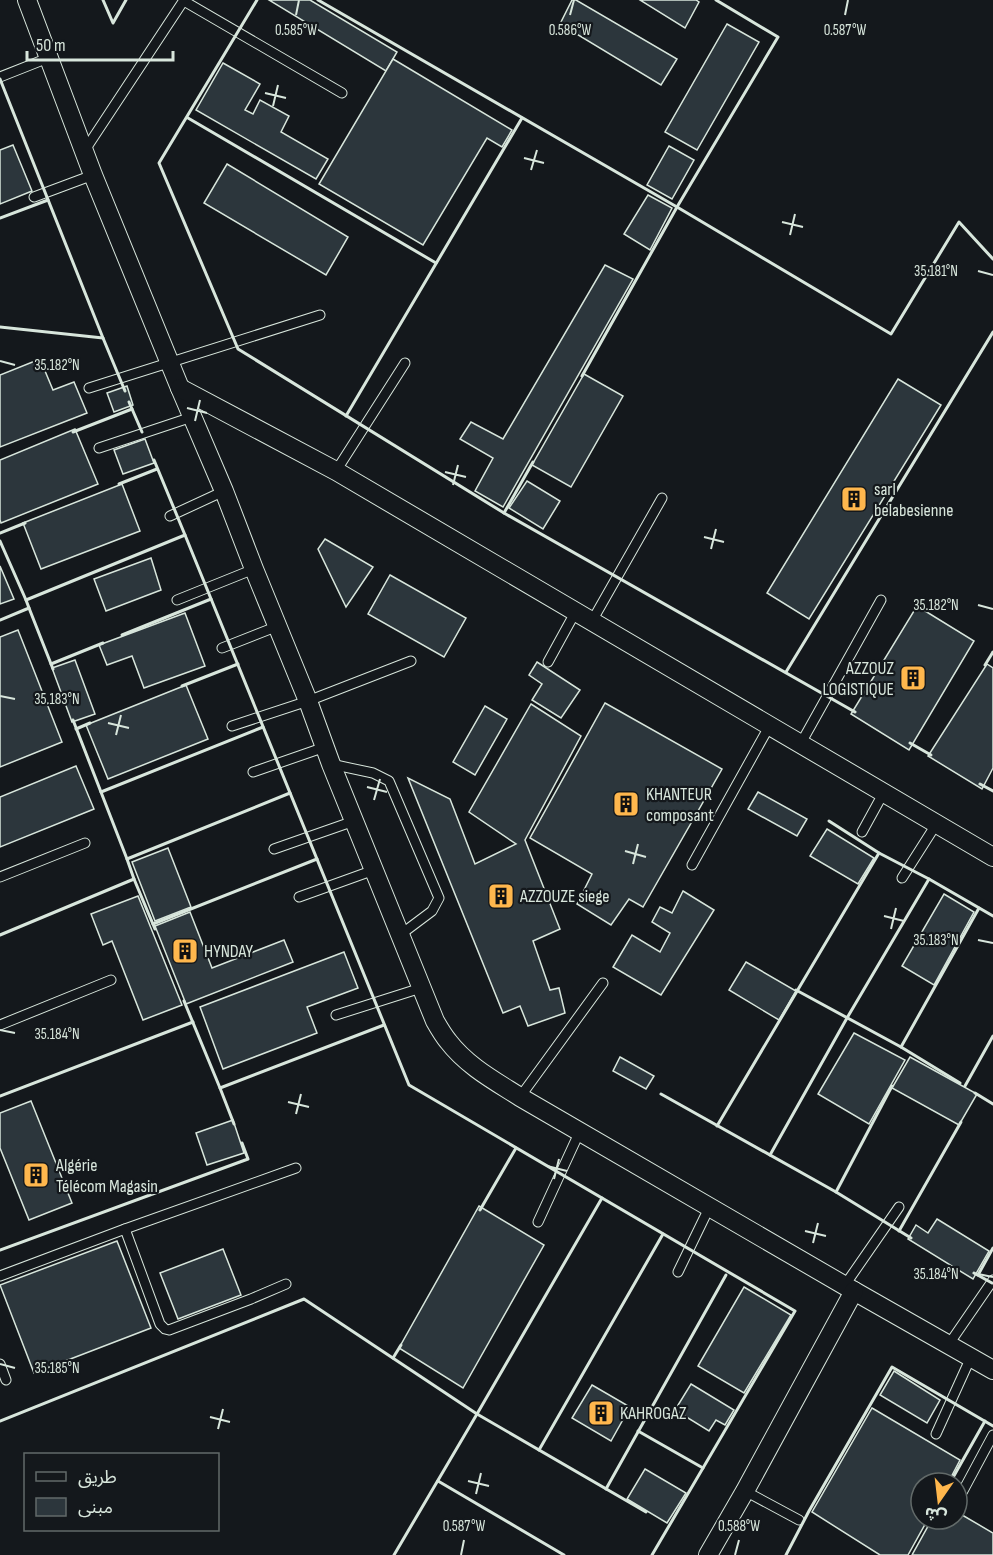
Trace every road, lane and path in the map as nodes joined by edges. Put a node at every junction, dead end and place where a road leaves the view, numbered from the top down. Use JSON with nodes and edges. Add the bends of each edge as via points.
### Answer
{"nodes":[{"id":1,"x":27,"y":0,"type":"edge"},
{"id":2,"x":184,"y":0,"type":"edge"},
{"id":3,"x":48,"y":58,"type":"junction"},
{"id":4,"x":0,"y":77,"type":"edge"},
{"id":5,"x":342,"y":93,"type":"dead end"},
{"id":6,"x":85,"y":150,"type":"junction"},
{"id":7,"x":93,"y":175,"type":"junction"},
{"id":8,"x":34,"y":197,"type":"dead end"},
{"id":9,"x":320,"y":315,"type":"dead end"},
{"id":10,"x":170,"y":363,"type":"junction"},
{"id":11,"x":405,"y":363,"type":"dead end"},
{"id":12,"x":89,"y":388,"type":"dead end"},
{"id":13,"x":180,"y":388,"type":"junction"},
{"id":14,"x":192,"y":417,"type":"junction"},
{"id":15,"x":99,"y":448,"type":"dead end"},
{"id":16,"x":336,"y":471,"type":"junction"},
{"id":17,"x":224,"y":491,"type":"junction"},
{"id":18,"x":662,"y":498,"type":"dead end"},
{"id":19,"x":170,"y":516,"type":"dead end"},
{"id":20,"x":254,"y":569,"type":"junction"},
{"id":21,"x":177,"y":600,"type":"dead end"},
{"id":22,"x":881,"y":600,"type":"dead end"},
{"id":23,"x":576,"y":612,"type":"junction"},
{"id":24,"x":592,"y":621,"type":"junction"},
{"id":25,"x":278,"y":626,"type":"junction"},
{"id":26,"x":222,"y":648,"type":"dead end"},
{"id":27,"x":411,"y":661,"type":"dead end"},
{"id":28,"x":548,"y":662,"type":"dead end"},
{"id":29,"x":308,"y":701,"type":"junction"},
{"id":30,"x":231,"y":726,"type":"dead end"},
{"id":31,"x":770,"y":726,"type":"junction"},
{"id":32,"x":801,"y":743,"type":"junction"},
{"id":33,"x":328,"y":756,"type":"junction"},
{"id":34,"x":253,"y":772,"type":"dead end"},
{"id":35,"x":884,"y":792,"type":"junction"},
{"id":36,"x":354,"y":820,"type":"junction"},
{"id":37,"x":937,"y":823,"type":"junction"},
{"id":38,"x":862,"y":832,"type":"dead end"},
{"id":39,"x":85,"y":843,"type":"dead end"},
{"id":40,"x":274,"y":849,"type":"dead end"},
{"id":41,"x":993,"y":857,"type":"edge"},
{"id":42,"x":692,"y":865,"type":"dead end"},
{"id":43,"x":374,"y":870,"type":"junction"},
{"id":44,"x":0,"y":877,"type":"edge"},
{"id":45,"x":902,"y":878,"type":"dead end"},
{"id":46,"x":298,"y":897,"type":"dead end"},
{"id":47,"x":400,"y":935,"type":"junction"},
{"id":48,"x":111,"y":980,"type":"dead end"},
{"id":49,"x":603,"y":983,"type":"dead end"},
{"id":50,"x":421,"y":988,"type":"junction"},
{"id":51,"x":336,"y":1015,"type":"dead end"},
{"id":52,"x":0,"y":1024,"type":"edge"},
{"id":53,"x":520,"y":1097,"type":"junction"},
{"id":54,"x":580,"y":1131,"type":"junction"},
{"id":55,"x":296,"y":1168,"type":"dead end"},
{"id":56,"x":710,"y":1206,"type":"junction"},
{"id":57,"x":899,"y":1207,"type":"dead end"},
{"id":58,"x":538,"y":1221,"type":"dead end"},
{"id":59,"x":125,"y":1229,"type":"junction"},
{"id":60,"x":678,"y":1272,"type":"dead end"},
{"id":61,"x":0,"y":1276,"type":"edge"},
{"id":62,"x":993,"y":1280,"type":"edge"},
{"id":63,"x":286,"y":1284,"type":"dead end"},
{"id":64,"x":849,"y":1288,"type":"junction"},
{"id":65,"x":949,"y":1344,"type":"junction"},
{"id":66,"x":971,"y":1357,"type":"junction"},
{"id":67,"x":0,"y":1364,"type":"edge"},
{"id":68,"x":993,"y":1370,"type":"edge"},
{"id":69,"x":6,"y":1380,"type":"dead end"},
{"id":70,"x":936,"y":1434,"type":"dead end"},
{"id":71,"x":993,"y":1435,"type":"edge"},
{"id":72,"x":969,"y":1480,"type":"edge"},
{"id":73,"x":745,"y":1491,"type":"junction"},
{"id":74,"x":799,"y":1520,"type":"dead end"},
{"id":75,"x":708,"y":1555,"type":"edge"}],
"edges":[{"from":1,"to":3,"type":"street"},
{"from":2,"to":5,"type":"lane"},
{"from":2,"to":6,"type":"lane"},
{"from":3,"to":4,"type":"lane"},
{"from":3,"to":6,"type":"street"},
{"from":6,"to":7,"type":"street"},
{"from":7,"to":8,"type":"lane"},
{"from":7,"to":10,"type":"street"},
{"from":9,"to":10,"type":"lane"},
{"from":10,"to":12,"type":"lane"},
{"from":10,"to":13,"type":"street"},
{"from":11,"to":16,"type":"lane"},
{"from":13,"to":14,"type":"street"},
{"from":13,"to":16,"type":"street"},
{"from":14,"to":15,"type":"lane"},
{"from":14,"to":17,"type":"street"},
{"from":16,"to":23,"type":"street"},
{"from":17,"to":19,"type":"lane"},
{"from":17,"to":20,"type":"street"},
{"from":18,"to":24,"type":"lane"},
{"from":20,"to":21,"type":"lane"},
{"from":20,"to":25,"type":"street"},
{"from":22,"to":32,"type":"lane"},
{"from":23,"to":24,"type":"street"},
{"from":23,"to":28,"type":"lane"},
{"from":24,"to":31,"type":"street"},
{"from":25,"to":26,"type":"lane"},
{"from":25,"to":29,"type":"street"},
{"from":27,"to":29,"type":"lane"},
{"from":29,"to":30,"type":"lane"},
{"from":29,"to":33,"type":"street"},
{"from":31,"to":32,"type":"street"},
{"from":31,"to":42,"type":"lane"},
{"from":32,"to":35,"type":"street"},
{"from":33,"to":34,"type":"lane"},
{"from":33,"to":36,"type":"street"},
{"from":33,"to":47,"type":"lane","via":[[389,781],[439,898],[432,911]]},
{"from":35,"to":37,"type":"street"},
{"from":35,"to":38,"type":"lane"},
{"from":36,"to":40,"type":"lane"},
{"from":36,"to":43,"type":"street"},
{"from":37,"to":41,"type":"street"},
{"from":37,"to":45,"type":"lane"},
{"from":39,"to":44,"type":"lane"},
{"from":43,"to":46,"type":"lane"},
{"from":43,"to":47,"type":"street"},
{"from":47,"to":50,"type":"street"},
{"from":48,"to":52,"type":"lane"},
{"from":49,"to":53,"type":"lane"},
{"from":50,"to":51,"type":"lane"},
{"from":50,"to":53,"type":"street","via":[[449,1042],[468,1062]]},
{"from":53,"to":54,"type":"street"},
{"from":54,"to":56,"type":"street"},
{"from":54,"to":58,"type":"lane"},
{"from":55,"to":59,"type":"lane"},
{"from":56,"to":60,"type":"lane"},
{"from":56,"to":64,"type":"street"},
{"from":57,"to":64,"type":"lane"},
{"from":59,"to":61,"type":"lane"},
{"from":59,"to":63,"type":"lane","via":[[165,1329]]},
{"from":62,"to":65,"type":"lane"},
{"from":64,"to":65,"type":"street"},
{"from":64,"to":73,"type":"street"},
{"from":65,"to":66,"type":"street"},
{"from":66,"to":68,"type":"street"},
{"from":66,"to":70,"type":"lane"},
{"from":67,"to":69,"type":"lane"},
{"from":71,"to":72,"type":"lane"},
{"from":73,"to":74,"type":"lane"},
{"from":73,"to":75,"type":"street"}]}
